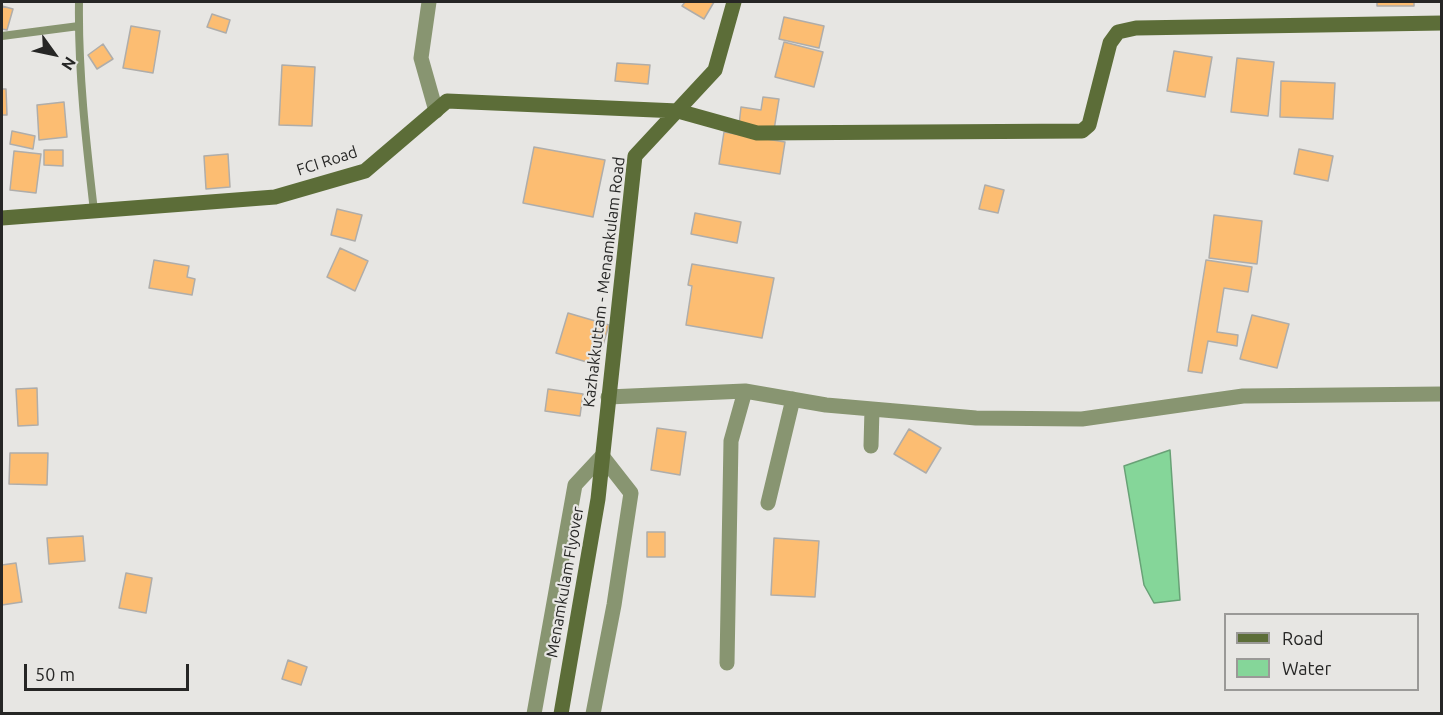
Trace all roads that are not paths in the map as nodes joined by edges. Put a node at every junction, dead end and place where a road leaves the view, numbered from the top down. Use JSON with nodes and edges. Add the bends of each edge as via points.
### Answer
{"nodes":[{"id":1,"x":80,"y":2,"type":"edge"},
{"id":2,"x":429,"y":2,"type":"edge"},
{"id":3,"x":734,"y":2,"type":"edge"},
{"id":4,"x":1442,"y":23,"type":"edge"},
{"id":5,"x":79,"y":26,"type":"junction"},
{"id":6,"x":2,"y":36,"type":"edge"},
{"id":7,"x":436,"y":111,"type":"junction"},
{"id":8,"x":678,"y":111,"type":"junction"},
{"id":9,"x":94,"y":211,"type":"junction"},
{"id":10,"x":2,"y":218,"type":"edge"},
{"id":11,"x":745,"y":391,"type":"junction"},
{"id":12,"x":1442,"y":394,"type":"edge"},
{"id":13,"x":608,"y":397,"type":"junction"},
{"id":14,"x":793,"y":399,"type":"junction"},
{"id":15,"x":872,"y":409,"type":"junction"},
{"id":16,"x":871,"y":446,"type":"dead end"},
{"id":17,"x":602,"y":456,"type":"junction"},
{"id":18,"x":768,"y":503,"type":"dead end"},
{"id":19,"x":727,"y":663,"type":"dead end"},
{"id":20,"x":534,"y":714,"type":"edge"},
{"id":21,"x":561,"y":714,"type":"edge"},
{"id":22,"x":593,"y":714,"type":"edge"}],
"edges":[{"from":1,"to":5,"type":"lane"},
{"from":2,"to":7,"type":"street","via":[[421,58]]},
{"from":3,"to":8,"type":"street","name":"Kazhakkuttam - Menamkulam Road","via":[[716,70]]},
{"from":4,"to":8,"type":"street","name":"FCI Road","via":[[1136,28],[1118,32],[1110,44],[1089,125],[1082,130],[757,133]]},
{"from":5,"to":6,"type":"lane"},
{"from":5,"to":9,"type":"lane"},
{"from":7,"to":8,"type":"street","name":"FCI Road","via":[[447,101]]},
{"from":7,"to":9,"type":"street","name":"FCI Road","via":[[365,171],[274,197]]},
{"from":8,"to":13,"type":"street","name":"Kazhakkuttam - Menamkulam Road","via":[[635,156]]},
{"from":9,"to":10,"type":"street","name":"FCI Road"},
{"from":11,"to":13,"type":"street"},
{"from":11,"to":14,"type":"street"},
{"from":11,"to":19,"type":"street","via":[[731,441]]},
{"from":12,"to":15,"type":"street","via":[[1243,396],[1082,419],[976,418]]},
{"from":13,"to":17,"type":"street","name":"Kazhakkuttam - Menamkulam Road"},
{"from":14,"to":15,"type":"street"},
{"from":14,"to":18,"type":"street"},
{"from":15,"to":16,"type":"street"},
{"from":17,"to":20,"type":"street","via":[[575,485]]},
{"from":17,"to":21,"type":"street","name":"Menamkulam Flyover"},
{"from":17,"to":22,"type":"street","via":[[631,493]]}]}
